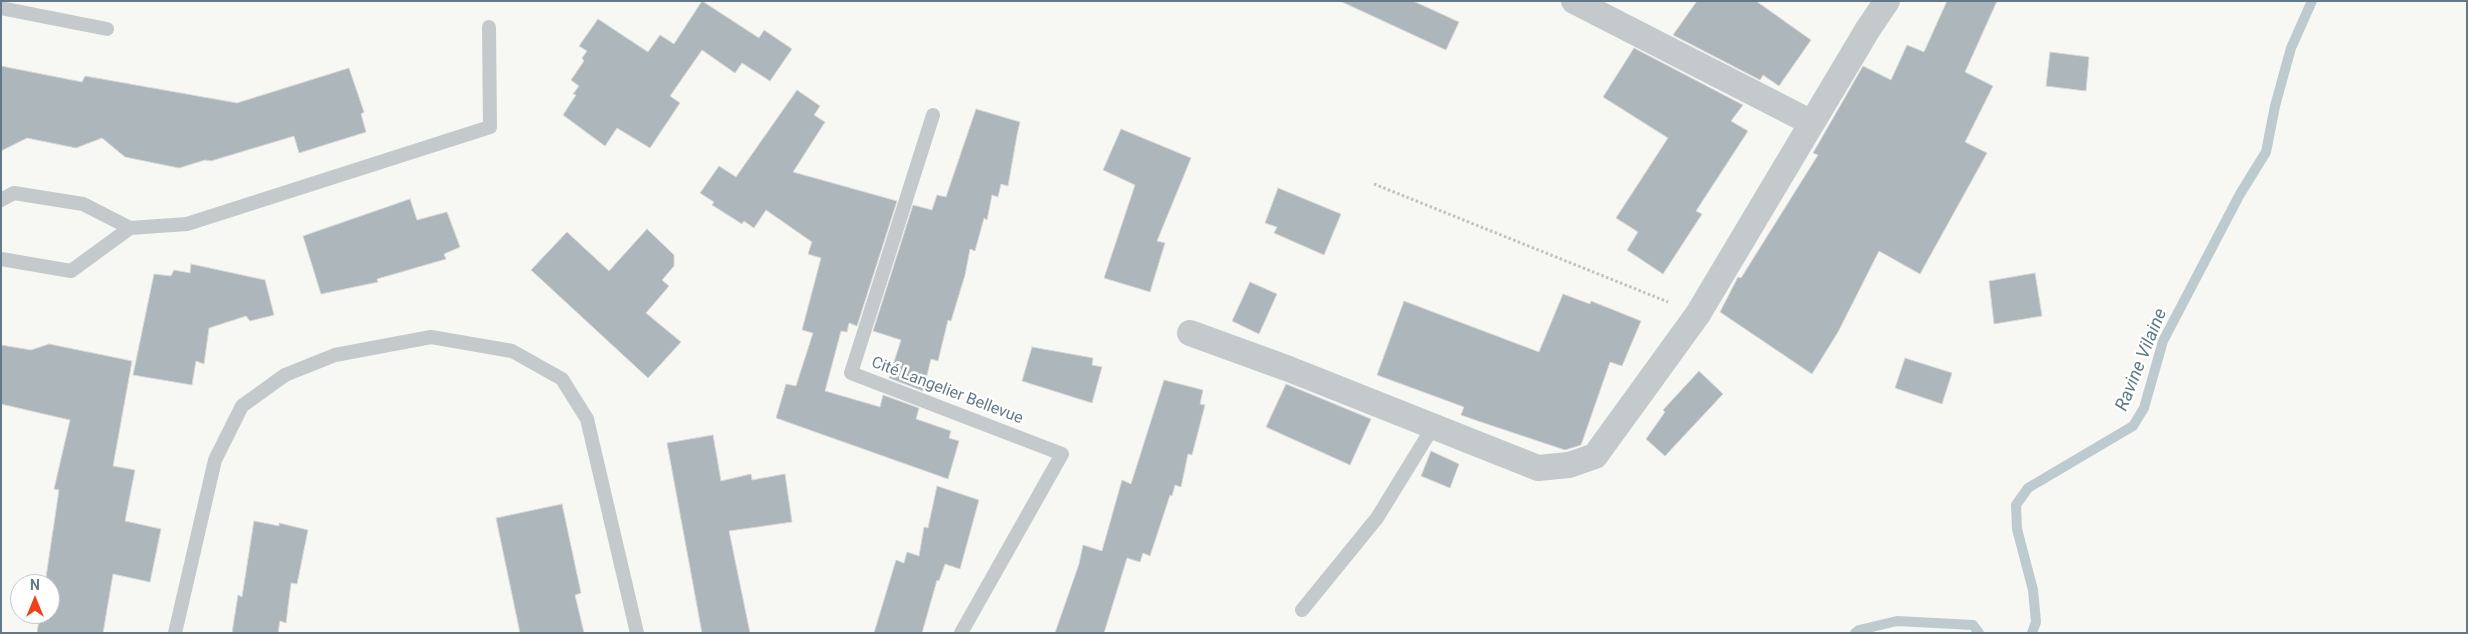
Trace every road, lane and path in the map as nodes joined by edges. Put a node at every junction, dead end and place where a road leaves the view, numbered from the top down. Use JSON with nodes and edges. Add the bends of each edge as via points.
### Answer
{"nodes":[{"id":1,"x":1574,"y":1,"type":"edge"},
{"id":2,"x":1887,"y":1,"type":"edge"},
{"id":3,"x":1,"y":8,"type":"edge"},
{"id":4,"x":489,"y":27,"type":"dead end"},
{"id":5,"x":107,"y":29,"type":"dead end"},
{"id":6,"x":933,"y":116,"type":"dead end"},
{"id":7,"x":1812,"y":123,"type":"junction"},
{"id":8,"x":1374,"y":184,"type":"dead end"},
{"id":9,"x":1,"y":200,"type":"edge"},
{"id":10,"x":130,"y":228,"type":"junction"},
{"id":11,"x":1,"y":259,"type":"edge"},
{"id":12,"x":1698,"y":314,"type":"junction"},
{"id":13,"x":1190,"y":333,"type":"dead end"},
{"id":14,"x":1433,"y":427,"type":"junction"},
{"id":15,"x":1302,"y":610,"type":"dead end"},
{"id":16,"x":175,"y":633,"type":"edge"},
{"id":17,"x":637,"y":633,"type":"edge"},
{"id":18,"x":961,"y":633,"type":"edge"}],
"edges":[{"from":1,"to":7,"type":"street"},
{"from":2,"to":7,"type":"street"},
{"from":3,"to":5,"type":"lane"},
{"from":4,"to":10,"type":"lane","via":[[490,127],[187,224]]},
{"from":6,"to":18,"type":"lane","name":"Cité Langelier Bellevue","via":[[851,373],[1062,454]]},
{"from":7,"to":12,"type":"street"},
{"from":8,"to":12,"type":"path"},
{"from":9,"to":10,"type":"lane","via":[[14,192],[83,204]]},
{"from":10,"to":11,"type":"lane","via":[[71,271]]},
{"from":12,"to":14,"type":"street","via":[[1595,456],[1569,465],[1538,468]]},
{"from":13,"to":14,"type":"street"},
{"from":14,"to":15,"type":"lane","via":[[1377,518]]},
{"from":16,"to":17,"type":"lane","via":[[215,460],[242,406],[285,375],[335,355],[431,337],[512,351],[562,379],[587,419]]}]}
